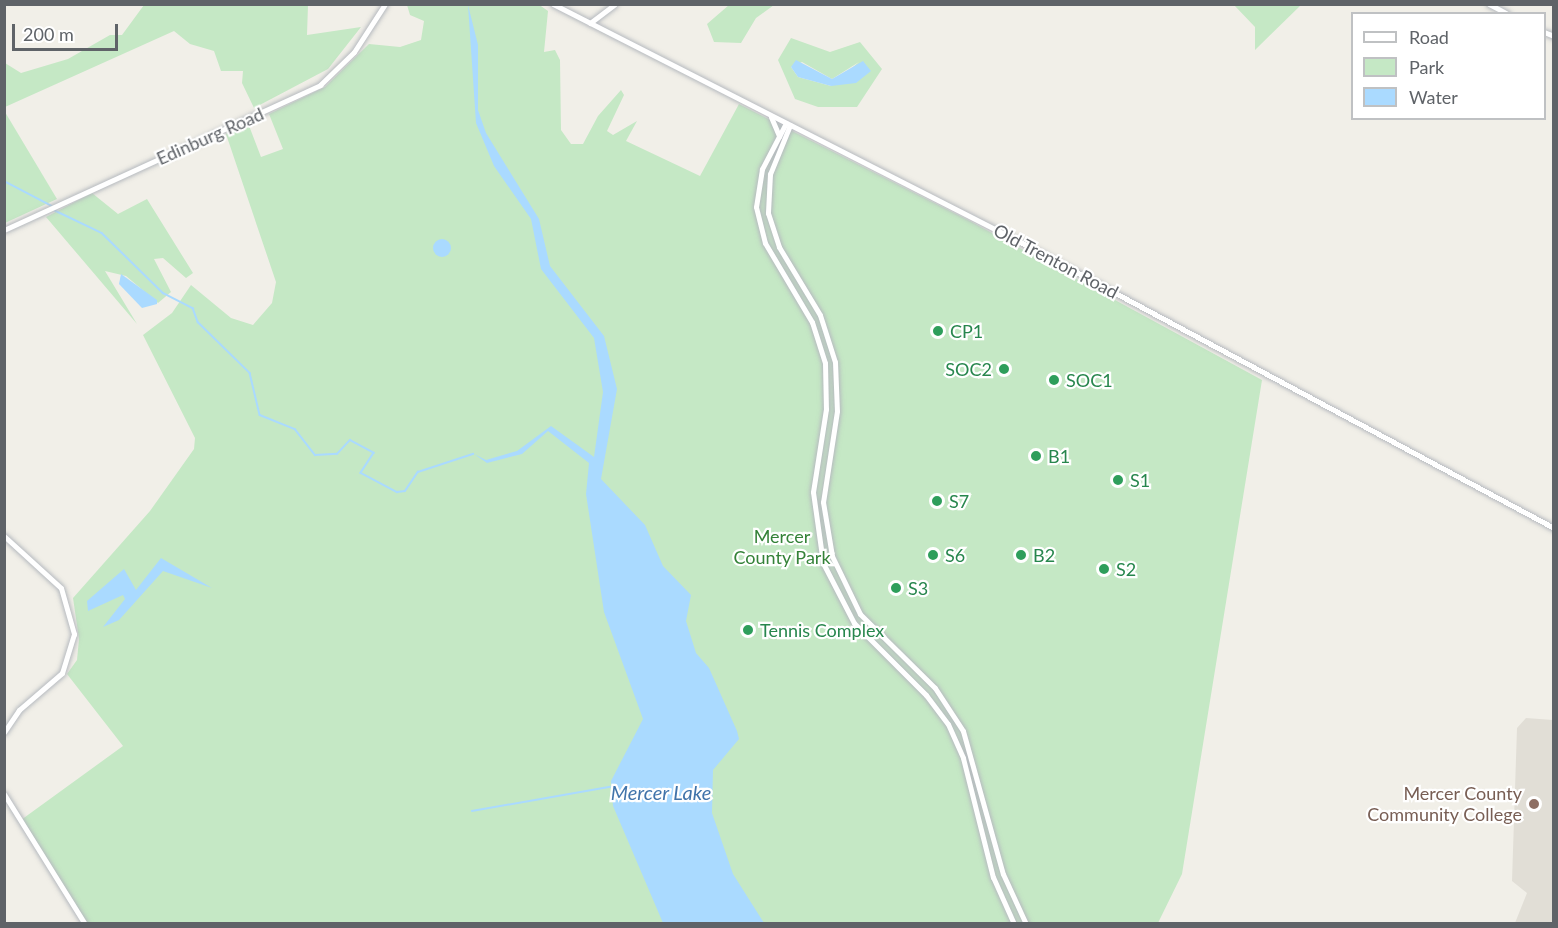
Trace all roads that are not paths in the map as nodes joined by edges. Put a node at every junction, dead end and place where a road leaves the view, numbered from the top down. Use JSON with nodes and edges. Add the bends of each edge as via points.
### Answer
{"nodes":[{"id":1,"x":385,"y":4,"type":"edge"},
{"id":2,"x":553,"y":4,"type":"edge"},
{"id":3,"x":615,"y":4,"type":"edge"},
{"id":4,"x":1489,"y":4,"type":"edge"},
{"id":5,"x":605,"y":12,"type":"junction"},
{"id":6,"x":1504,"y":12,"type":"edge"},
{"id":7,"x":590,"y":23,"type":"junction"},
{"id":8,"x":605,"y":31,"type":"junction"},
{"id":9,"x":770,"y":115,"type":"junction"},
{"id":10,"x":788,"y":124,"type":"junction"},
{"id":11,"x":803,"y":132,"type":"junction"},
{"id":12,"x":781,"y":137,"type":"junction"},
{"id":13,"x":4,"y":230,"type":"edge"},
{"id":14,"x":1554,"y":528,"type":"edge"},
{"id":15,"x":4,"y":536,"type":"edge"},
{"id":16,"x":4,"y":732,"type":"edge"},
{"id":17,"x":4,"y":794,"type":"edge"},
{"id":18,"x":85,"y":924,"type":"edge"},
{"id":19,"x":1014,"y":924,"type":"edge"},
{"id":20,"x":1026,"y":924,"type":"edge"}],
"edges":[{"from":1,"to":13,"type":"street","name":"Edinburg Road","via":[[354,52],[320,85]]},
{"from":2,"to":7,"type":"street","name":"Old Trenton Road"},
{"from":3,"to":5,"type":"street"},
{"from":4,"to":6,"type":"street"},
{"from":5,"to":7,"type":"street"},
{"from":5,"to":8,"type":"street"},
{"from":7,"to":8,"type":"street","name":"Old Trenton Road"},
{"from":8,"to":9,"type":"street","name":"Old Trenton Road"},
{"from":9,"to":10,"type":"street","name":"Old Trenton Road"},
{"from":9,"to":12,"type":"street"},
{"from":10,"to":11,"type":"street","name":"Old Trenton Road"},
{"from":10,"to":12,"type":"street"},
{"from":11,"to":12,"type":"street"},
{"from":11,"to":14,"type":"street","name":"Old Trenton Road"},
{"from":12,"to":19,"type":"street","via":[[759,177],[757,216],[769,250],[812,322],[825,363],[826,409],[813,492],[823,563],[854,623],[927,695],[948,724],[963,758],[993,877]]},
{"from":12,"to":20,"type":"street","via":[[768,184],[769,221],[823,321],[837,374],[824,489],[832,556],[860,614],[935,688],[960,725],[1003,874]]},
{"from":15,"to":16,"type":"street","via":[[61,588],[74,634],[62,673],[19,711]]},
{"from":17,"to":18,"type":"street"}]}
